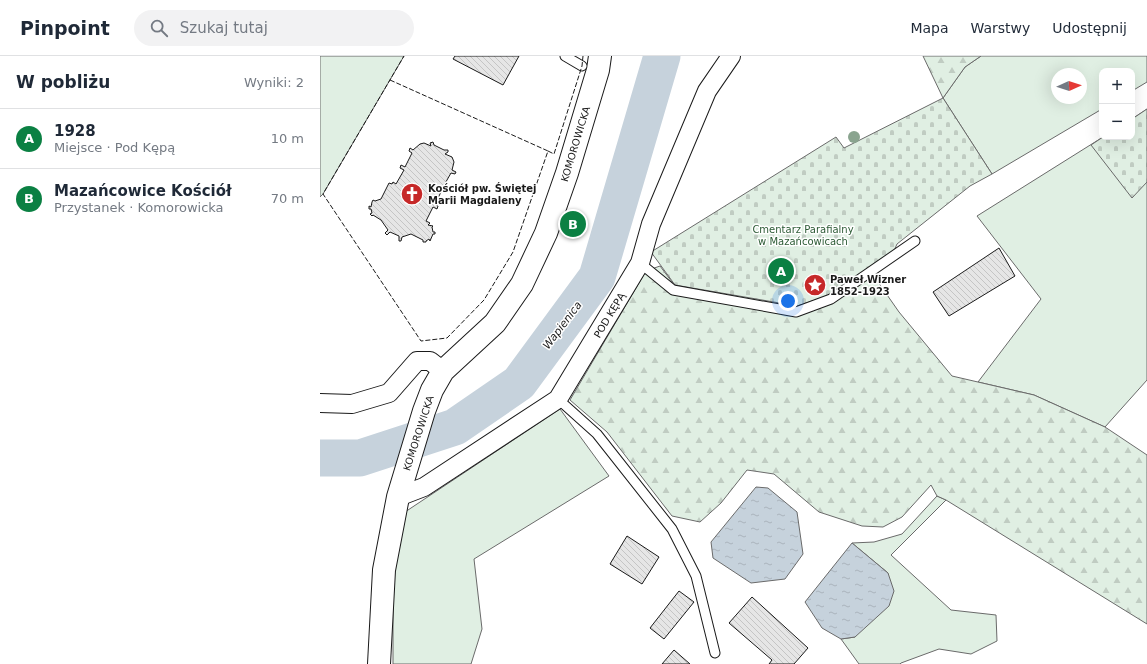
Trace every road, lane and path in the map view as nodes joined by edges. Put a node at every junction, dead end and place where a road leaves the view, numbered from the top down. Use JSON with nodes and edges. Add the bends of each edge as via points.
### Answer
{"nodes":[{"id":1,"x":565,"y":56,"type":"edge"},
{"id":2,"x":730,"y":56,"type":"edge"},
{"id":3,"x":591,"y":61,"type":"edge"},
{"id":4,"x":915,"y":241,"type":"dead end"},
{"id":5,"x":640,"y":263,"type":"junction"},
{"id":6,"x":443,"y":371,"type":"junction"},
{"id":7,"x":558,"y":399,"type":"junction"},
{"id":8,"x":320,"y":403,"type":"edge"},
{"id":9,"x":398,"y":497,"type":"junction"},
{"id":10,"x":715,"y":652,"type":"dead end"},
{"id":11,"x":379,"y":664,"type":"edge"}],
"edges":[{"from":1,"to":3,"type":"lane"},
{"from":2,"to":5,"type":"street","name":"POD KĘPĄ","via":[[707,91],[651,224]]},
{"from":3,"to":6,"type":"street","name":"KOMOROWICKA","via":[[598,70],[567,173],[546,233],[522,284],[495,324]]},
{"from":4,"to":5,"type":"lane","via":[[831,299],[796,312],[672,290]]},
{"from":5,"to":7,"type":"street","name":"POD KĘPĄ"},
{"from":6,"to":8,"type":"street","via":[[430,361],[417,360],[389,393],[352,404]]},
{"from":6,"to":9,"type":"street","name":"KOMOROWICKA","via":[[424,411]]},
{"from":7,"to":9,"type":"street","name":"POD KĘPĄ","via":[[424,487]]},
{"from":7,"to":10,"type":"lane","via":[[598,434],[672,529],[696,576]]},
{"from":9,"to":11,"type":"street","name":"KOMOROWICKA","via":[[384,570]]}]}
